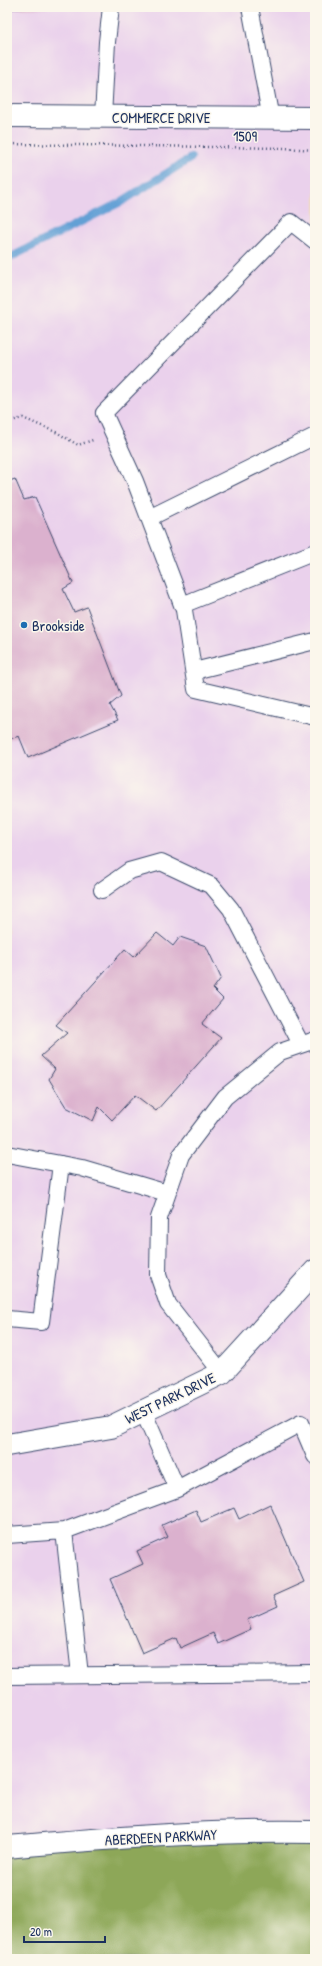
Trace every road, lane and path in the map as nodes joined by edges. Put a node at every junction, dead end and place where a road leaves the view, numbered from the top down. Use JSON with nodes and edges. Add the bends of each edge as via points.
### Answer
{"nodes":[{"id":1,"x":111,"y":7,"type":"edge"},
{"id":2,"x":250,"y":7,"type":"edge"},
{"id":3,"x":7,"y":116,"type":"edge"},
{"id":4,"x":102,"y":117,"type":"junction"},
{"id":5,"x":315,"y":118,"type":"edge"},
{"id":6,"x":271,"y":119,"type":"junction"},
{"id":7,"x":7,"y":144,"type":"edge"},
{"id":8,"x":315,"y":150,"type":"edge"},
{"id":9,"x":315,"y":241,"type":"edge"},
{"id":10,"x":7,"y":422,"type":"edge"},
{"id":11,"x":112,"y":432,"type":"junction"},
{"id":12,"x":315,"y":436,"type":"edge"},
{"id":13,"x":149,"y":518,"type":"junction"},
{"id":14,"x":315,"y":552,"type":"edge"},
{"id":15,"x":182,"y":604,"type":"junction"},
{"id":16,"x":315,"y":641,"type":"edge"},
{"id":17,"x":194,"y":671,"type":"junction"},
{"id":18,"x":315,"y":717,"type":"edge"},
{"id":19,"x":102,"y":890,"type":"dead end"},
{"id":20,"x":308,"y":1042,"type":"edge"},
{"id":21,"x":7,"y":1154,"type":"edge"},
{"id":22,"x":61,"y":1164,"type":"junction"},
{"id":23,"x":167,"y":1193,"type":"junction"},
{"id":24,"x":315,"y":1271,"type":"edge"},
{"id":25,"x":7,"y":1319,"type":"edge"},
{"id":26,"x":222,"y":1373,"type":"junction"},
{"id":27,"x":143,"y":1411,"type":"junction"},
{"id":28,"x":7,"y":1445,"type":"edge"},
{"id":29,"x":315,"y":1456,"type":"edge"},
{"id":30,"x":177,"y":1489,"type":"junction"},
{"id":31,"x":64,"y":1531,"type":"junction"},
{"id":32,"x":7,"y":1535,"type":"edge"},
{"id":33,"x":315,"y":1673,"type":"edge"},
{"id":34,"x":80,"y":1675,"type":"junction"},
{"id":35,"x":7,"y":1676,"type":"edge"},
{"id":36,"x":315,"y":1832,"type":"edge"},
{"id":37,"x":7,"y":1847,"type":"edge"}],
"edges":[{"from":1,"to":4,"type":"lane"},
{"from":2,"to":6,"type":"lane"},
{"from":3,"to":4,"type":"street","name":"COMMERCE DRIVE"},
{"from":4,"to":6,"type":"street","name":"COMMERCE DRIVE"},
{"from":5,"to":6,"type":"street","name":"COMMERCE DRIVE"},
{"from":7,"to":8,"type":"path","name":"1509"},
{"from":9,"to":11,"type":"lane","via":[[291,222],[104,413]]},
{"from":10,"to":11,"type":"path","via":[[23,418],[78,445]]},
{"from":11,"to":13,"type":"lane"},
{"from":12,"to":13,"type":"lane"},
{"from":13,"to":15,"type":"lane"},
{"from":14,"to":15,"type":"lane"},
{"from":15,"to":17,"type":"lane"},
{"from":16,"to":17,"type":"lane"},
{"from":17,"to":18,"type":"lane","via":[[196,689]]},
{"from":19,"to":20,"type":"lane","via":[[129,871],[161,862],[212,886],[231,910]]},
{"from":20,"to":23,"type":"lane","via":[[280,1052],[225,1097],[181,1155]]},
{"from":21,"to":22,"type":"lane"},
{"from":22,"to":23,"type":"lane"},
{"from":22,"to":25,"type":"lane","via":[[41,1322]]},
{"from":23,"to":26,"type":"lane","via":[[159,1218],[158,1275],[168,1304]]},
{"from":24,"to":26,"type":"street","name":"WEST PARK DRIVE"},
{"from":26,"to":27,"type":"street","name":"WEST PARK DRIVE"},
{"from":27,"to":28,"type":"street","name":"WEST PARK DRIVE","via":[[111,1427]]},
{"from":27,"to":30,"type":"lane"},
{"from":29,"to":30,"type":"lane","via":[[301,1423]]},
{"from":30,"to":31,"type":"lane"},
{"from":31,"to":32,"type":"lane"},
{"from":31,"to":34,"type":"lane"},
{"from":33,"to":34,"type":"lane"},
{"from":34,"to":35,"type":"lane"},
{"from":36,"to":37,"type":"street","name":"ABERDEEN PARKWAY","via":[[122,1838]]}]}
